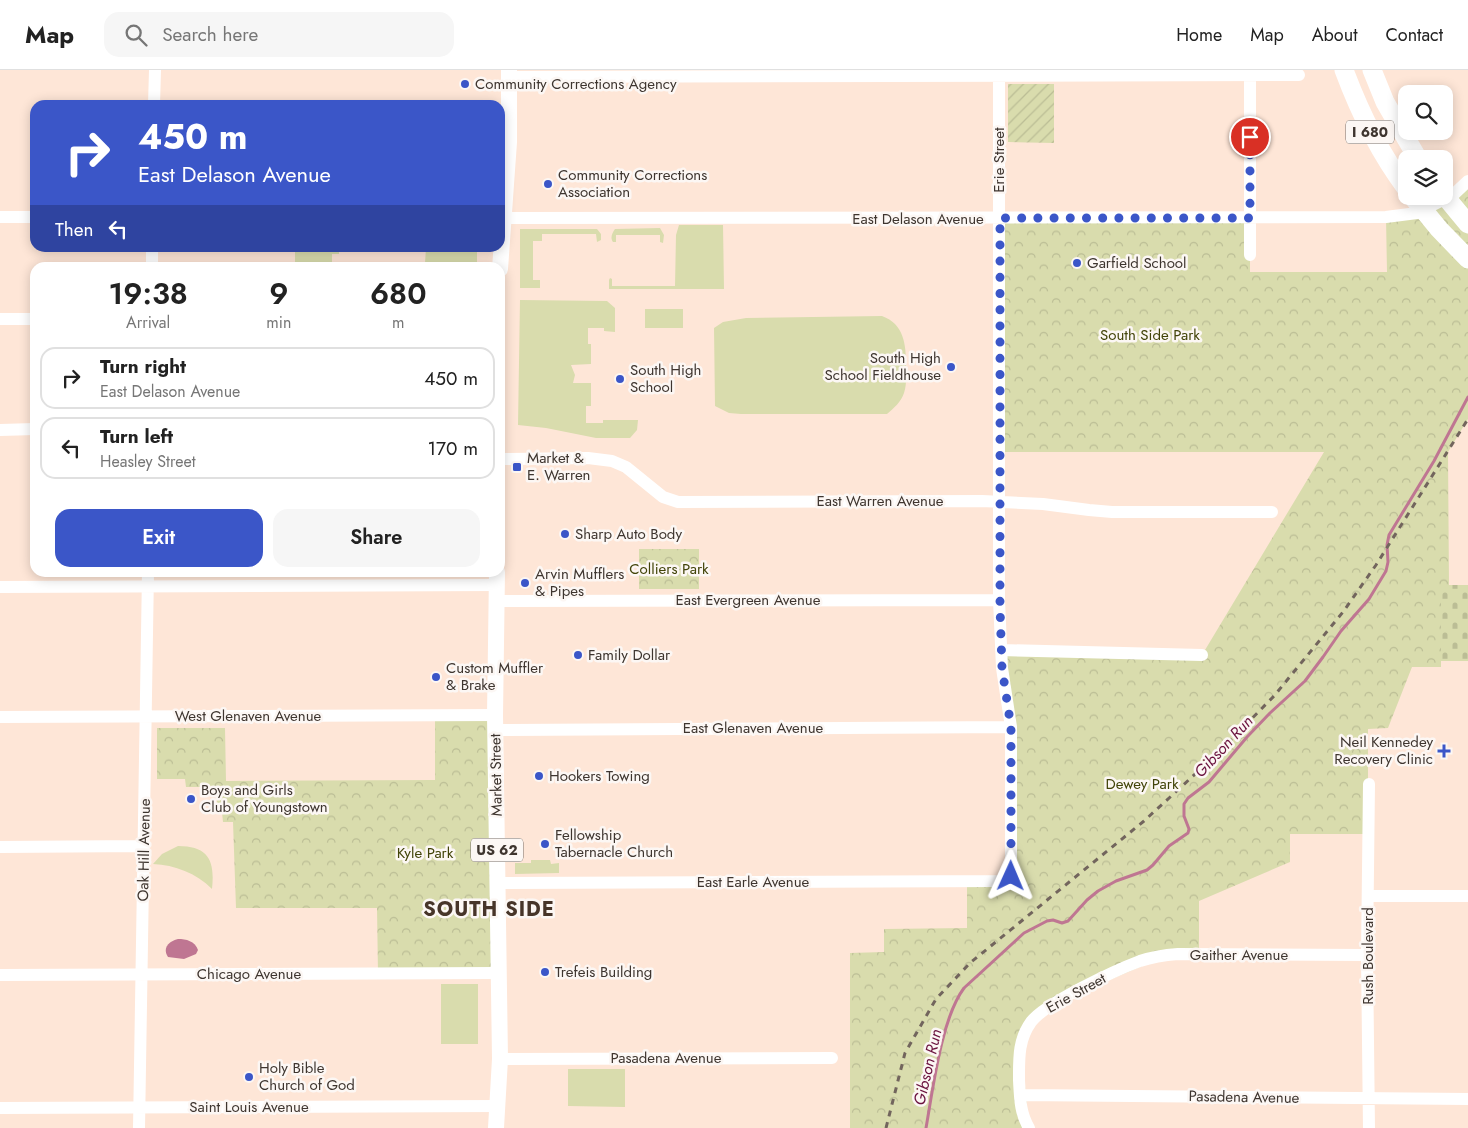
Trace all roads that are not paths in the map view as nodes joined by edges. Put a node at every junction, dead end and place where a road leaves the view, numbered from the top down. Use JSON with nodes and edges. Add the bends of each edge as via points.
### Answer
{"nodes":[{"id":1,"x":155,"y":70,"type":"edge"},
{"id":2,"x":1344,"y":70,"type":"edge"},
{"id":3,"x":1372,"y":70,"type":"edge"},
{"id":4,"x":509,"y":73,"type":"edge"},
{"id":5,"x":999,"y":73,"type":"edge"},
{"id":6,"x":1250,"y":73,"type":"edge"},
{"id":7,"x":1299,"y":75,"type":"dead end"},
{"id":8,"x":154,"y":100,"type":"edge"},
{"id":9,"x":1413,"y":150,"type":"edge"},
{"id":10,"x":1398,"y":177,"type":"edge"},
{"id":11,"x":505,"y":180,"type":"edge"},
{"id":12,"x":1468,"y":181,"type":"edge"},
{"id":13,"x":1419,"y":205,"type":"edge"},
{"id":14,"x":1452,"y":205,"type":"edge"},
{"id":15,"x":0,"y":217,"type":"edge"},
{"id":16,"x":30,"y":217,"type":"edge"},
{"id":17,"x":505,"y":218,"type":"edge"},
{"id":18,"x":1000,"y":218,"type":"junction"},
{"id":19,"x":1250,"y":218,"type":"junction"},
{"id":20,"x":1467,"y":223,"type":"edge"},
{"id":21,"x":1250,"y":255,"type":"dead end"},
{"id":22,"x":1468,"y":260,"type":"edge"},
{"id":23,"x":0,"y":319,"type":"edge"},
{"id":24,"x":30,"y":319,"type":"edge"},
{"id":25,"x":30,"y":429,"type":"edge"},
{"id":26,"x":0,"y":430,"type":"edge"},
{"id":27,"x":505,"y":459,"type":"edge"},
{"id":28,"x":1000,"y":502,"type":"junction"},
{"id":29,"x":1272,"y":512,"type":"dead end"},
{"id":30,"x":148,"y":577,"type":"edge"},
{"id":31,"x":148,"y":586,"type":"junction"},
{"id":32,"x":497,"y":586,"type":"edge"},
{"id":33,"x":0,"y":587,"type":"edge"},
{"id":34,"x":1000,"y":600,"type":"junction"},
{"id":35,"x":1001,"y":650,"type":"junction"},
{"id":36,"x":1202,"y":655,"type":"dead end"},
{"id":37,"x":0,"y":717,"type":"edge"},
{"id":38,"x":146,"y":717,"type":"junction"},
{"id":39,"x":495,"y":722,"type":"junction"},
{"id":40,"x":1011,"y":727,"type":"junction"},
{"id":41,"x":1368,"y":784,"type":"dead end"},
{"id":42,"x":144,"y":846,"type":"junction"},
{"id":43,"x":0,"y":847,"type":"edge"},
{"id":44,"x":1008,"y":879,"type":"joint"},
{"id":45,"x":498,"y":883,"type":"junction"},
{"id":46,"x":1368,"y":896,"type":"junction"},
{"id":47,"x":1468,"y":896,"type":"edge"},
{"id":48,"x":1367,"y":955,"type":"junction"},
{"id":49,"x":1114,"y":972,"type":"joint"},
{"id":50,"x":499,"y":973,"type":"junction"},
{"id":51,"x":142,"y":975,"type":"junction"},
{"id":52,"x":0,"y":976,"type":"edge"},
{"id":53,"x":832,"y":1058,"type":"dead end"},
{"id":54,"x":500,"y":1059,"type":"junction"},
{"id":55,"x":1020,"y":1095,"type":"junction"},
{"id":56,"x":1369,"y":1098,"type":"junction"},
{"id":57,"x":1468,"y":1099,"type":"edge"},
{"id":58,"x":498,"y":1106,"type":"junction"},
{"id":59,"x":0,"y":1108,"type":"edge"},
{"id":60,"x":140,"y":1108,"type":"junction"},
{"id":61,"x":139,"y":1128,"type":"edge"},
{"id":62,"x":496,"y":1128,"type":"edge"},
{"id":63,"x":1029,"y":1128,"type":"edge"},
{"id":64,"x":1370,"y":1128,"type":"edge"}],
"edges":[{"from":1,"to":8,"type":"street"},
{"from":2,"to":10,"type":"highway","number":"I 680","via":[[1370,133]]},
{"from":3,"to":9,"type":"highway","number":"I 680","via":[[1385,102]]},
{"from":4,"to":5,"type":"street"},
{"from":4,"to":11,"type":"main road"},
{"from":5,"to":6,"type":"street"},
{"from":5,"to":18,"type":"street","name":"Erie Street"},
{"from":6,"to":7,"type":"street"},
{"from":6,"to":19,"type":"street"},
{"from":12,"to":19,"type":"street","name":"East Delason Avenue","via":[[1453,195],[1418,213],[1386,217]]},
{"from":13,"to":22,"type":"highway"},
{"from":14,"to":20,"type":"highway"},
{"from":15,"to":16,"type":"street"},
{"from":17,"to":18,"type":"street","name":"East Delason Avenue"},
{"from":18,"to":19,"type":"street","name":"East Delason Avenue"},
{"from":18,"to":28,"type":"street","name":"Erie Street"},
{"from":19,"to":21,"type":"street"},
{"from":23,"to":24,"type":"street"},
{"from":25,"to":26,"type":"street"},
{"from":27,"to":28,"type":"street","name":"East Warren Avenue","via":[[588,458],[612,461],[663,497],[678,502]]},
{"from":28,"to":29,"type":"street","name":"East Warren Avenue","via":[[1112,512]]},
{"from":28,"to":34,"type":"street","name":"Erie Street"},
{"from":30,"to":31,"type":"street","name":"Oak Hill Avenue"},
{"from":31,"to":32,"type":"street","name":"East Evergreen Avenue"},
{"from":31,"to":33,"type":"street","name":"East Evergreen Avenue"},
{"from":31,"to":38,"type":"street","name":"Oak Hill Avenue"},
{"from":32,"to":34,"type":"street","name":"East Evergreen Avenue"},
{"from":32,"to":39,"type":"main road","name":"Market Street","number":"US 62"},
{"from":34,"to":35,"type":"street","name":"Erie Street"},
{"from":35,"to":36,"type":"street"},
{"from":35,"to":40,"type":"street","name":"Erie Street"},
{"from":37,"to":38,"type":"street","name":"West Glenaven Avenue"},
{"from":38,"to":39,"type":"street","name":"West Glenaven Avenue"},
{"from":38,"to":42,"type":"street","name":"Oak Hill Avenue"},
{"from":39,"to":40,"type":"street","name":"East Glenaven Avenue"},
{"from":39,"to":45,"type":"main road","name":"Market Street","number":"US 62"},
{"from":40,"to":44,"type":"street","name":"Erie Street","via":[[1012,869]]},
{"from":41,"to":46,"type":"street","name":"Rush Boulevard"},
{"from":42,"to":43,"type":"street"},
{"from":42,"to":51,"type":"street","name":"Oak Hill Avenue"},
{"from":44,"to":45,"type":"street","name":"East Earle Avenue"},
{"from":45,"to":50,"type":"main road","name":"Market Street","number":"US 62"},
{"from":46,"to":47,"type":"street"},
{"from":46,"to":48,"type":"street","name":"Rush Boulevard"},
{"from":48,"to":49,"type":"street","name":"Gaither Avenue","via":[[1168,955],[1142,960]]},
{"from":48,"to":56,"type":"street","name":"Rush Boulevard"},
{"from":49,"to":55,"type":"street","name":"Erie Street","via":[[1051,1004],[1032,1020],[1024,1032],[1019,1055]]},
{"from":50,"to":51,"type":"street","name":"Chicago Avenue"},
{"from":50,"to":54,"type":"main road","name":"Market Street","number":"US 62"},
{"from":51,"to":52,"type":"street","name":"Chicago Avenue"},
{"from":51,"to":60,"type":"street","name":"Oak Hill Avenue"},
{"from":53,"to":54,"type":"street","name":"Pasadena Avenue"},
{"from":54,"to":58,"type":"main road","name":"Market Street","number":"US 62"},
{"from":55,"to":56,"type":"street","name":"Pasadena Avenue"},
{"from":55,"to":63,"type":"street","name":"Erie Street","via":[[1020,1108]]},
{"from":56,"to":57,"type":"street","name":"Pasadena Avenue"},
{"from":56,"to":64,"type":"street","name":"Rush Boulevard"},
{"from":58,"to":60,"type":"street","name":"Saint Louis Avenue"},
{"from":58,"to":62,"type":"main road","name":"Market Street","number":"US 62"},
{"from":59,"to":60,"type":"street","name":"Saint Louis Avenue"},
{"from":60,"to":61,"type":"street","name":"Oak Hill Avenue"}]}
